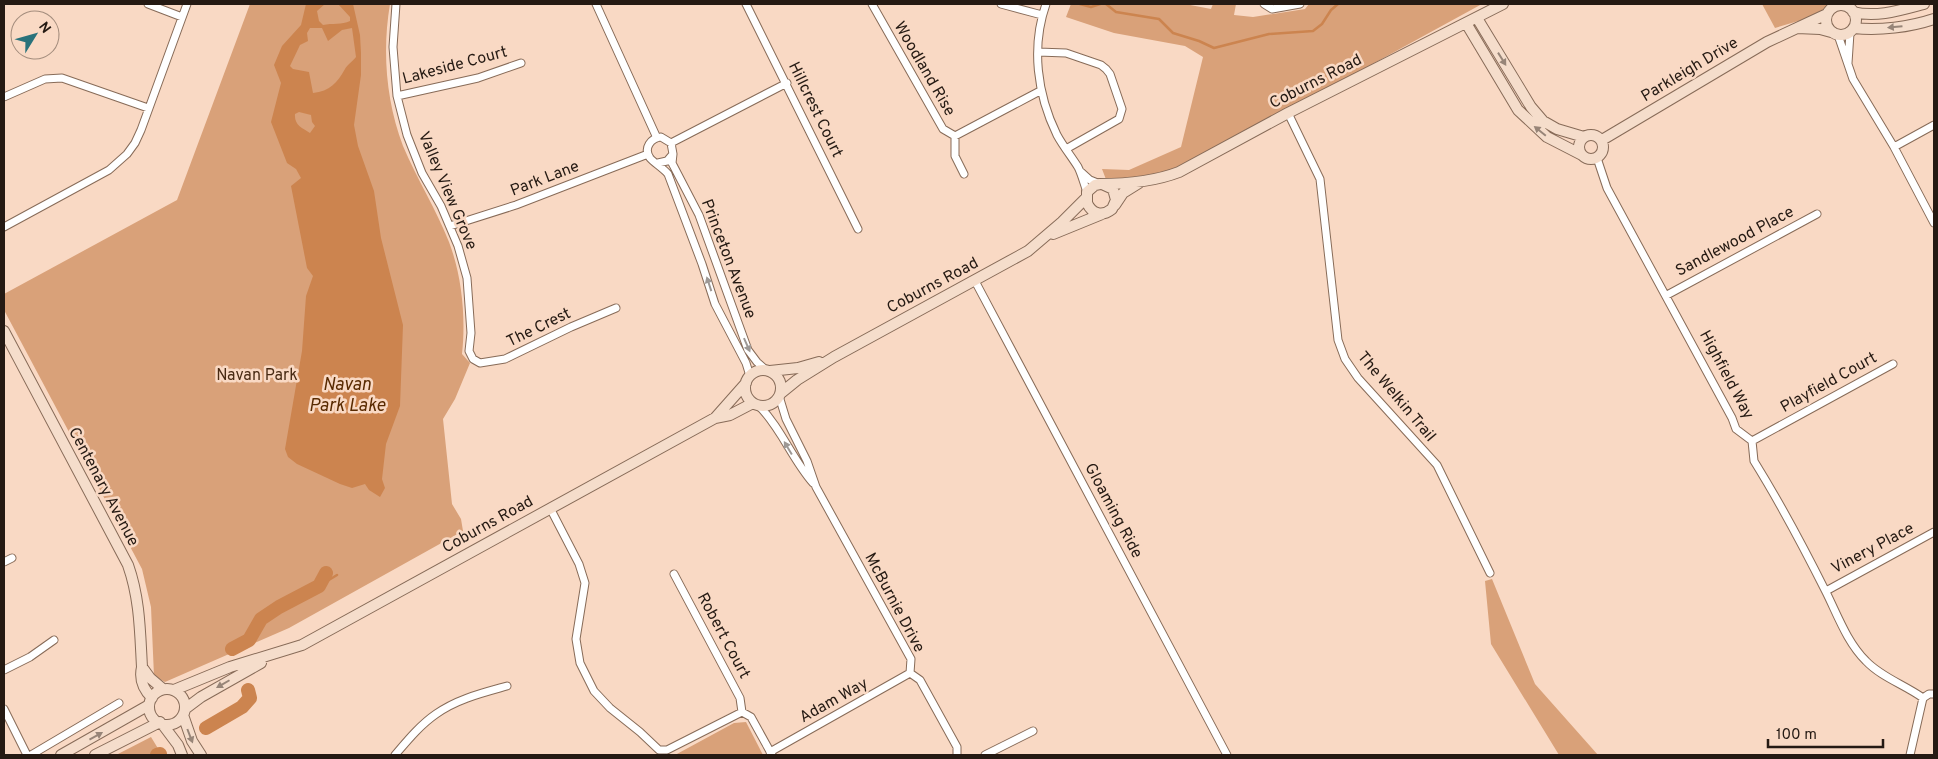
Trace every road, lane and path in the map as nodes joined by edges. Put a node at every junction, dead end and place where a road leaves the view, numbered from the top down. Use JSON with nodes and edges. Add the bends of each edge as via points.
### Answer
{"nodes":[{"id":1,"x":148,"y":4,"type":"edge"},
{"id":2,"x":187,"y":4,"type":"edge"},
{"id":3,"x":396,"y":4,"type":"edge"},
{"id":4,"x":596,"y":4,"type":"edge"},
{"id":5,"x":746,"y":4,"type":"edge"},
{"id":6,"x":872,"y":4,"type":"edge"},
{"id":7,"x":1002,"y":4,"type":"edge"},
{"id":8,"x":1046,"y":4,"type":"edge"},
{"id":9,"x":1264,"y":4,"type":"edge"},
{"id":10,"x":1300,"y":4,"type":"edge"},
{"id":11,"x":1503,"y":4,"type":"edge"},
{"id":12,"x":1924,"y":4,"type":"edge"},
{"id":13,"x":1831,"y":8,"type":"edge"},
{"id":14,"x":1850,"y":8,"type":"edge"},
{"id":15,"x":1042,"y":15,"type":"junction"},
{"id":16,"x":182,"y":16,"type":"junction"},
{"id":17,"x":1477,"y":18,"type":"junction"},
{"id":18,"x":1934,"y":19,"type":"edge"},
{"id":19,"x":1466,"y":23,"type":"junction"},
{"id":20,"x":1796,"y":28,"type":"junction"},
{"id":21,"x":1852,"y":30,"type":"junction"},
{"id":22,"x":1835,"y":34,"type":"junction"},
{"id":23,"x":1038,"y":52,"type":"junction"},
{"id":24,"x":521,"y":63,"type":"dead end"},
{"id":25,"x":1848,"y":66,"type":"junction"},
{"id":26,"x":786,"y":83,"type":"junction"},
{"id":27,"x":1040,"y":91,"type":"junction"},
{"id":28,"x":397,"y":96,"type":"junction"},
{"id":29,"x":4,"y":97,"type":"edge"},
{"id":30,"x":148,"y":108,"type":"junction"},
{"id":31,"x":1288,"y":113,"type":"junction"},
{"id":32,"x":1934,"y":125,"type":"edge"},
{"id":33,"x":955,"y":136,"type":"junction"},
{"id":34,"x":1584,"y":137,"type":"junction"},
{"id":35,"x":657,"y":138,"type":"junction"},
{"id":36,"x":1602,"y":140,"type":"junction"},
{"id":37,"x":671,"y":143,"type":"junction"},
{"id":38,"x":1894,"y":147,"type":"junction"},
{"id":39,"x":1066,"y":149,"type":"junction"},
{"id":40,"x":648,"y":154,"type":"junction"},
{"id":41,"x":673,"y":154,"type":"junction"},
{"id":42,"x":1582,"y":155,"type":"junction"},
{"id":43,"x":1597,"y":158,"type":"junction"},
{"id":44,"x":658,"y":163,"type":"junction"},
{"id":45,"x":1078,"y":168,"type":"junction"},
{"id":46,"x":964,"y":174,"type":"dead end"},
{"id":47,"x":1142,"y":182,"type":"junction"},
{"id":48,"x":1101,"y":184,"type":"junction"},
{"id":49,"x":1087,"y":195,"type":"junction"},
{"id":50,"x":1115,"y":205,"type":"junction"},
{"id":51,"x":1103,"y":214,"type":"junction"},
{"id":52,"x":1817,"y":214,"type":"dead end"},
{"id":53,"x":1934,"y":224,"type":"edge"},
{"id":54,"x":450,"y":226,"type":"junction"},
{"id":55,"x":4,"y":227,"type":"edge"},
{"id":56,"x":858,"y":229,"type":"dead end"},
{"id":57,"x":1043,"y":239,"type":"junction"},
{"id":58,"x":975,"y":281,"type":"junction"},
{"id":59,"x":1667,"y":295,"type":"junction"},
{"id":60,"x":616,"y":308,"type":"dead end"},
{"id":61,"x":4,"y":331,"type":"edge"},
{"id":62,"x":834,"y":357,"type":"junction"},
{"id":63,"x":473,"y":359,"type":"joint"},
{"id":64,"x":1893,"y":364,"type":"dead end"},
{"id":65,"x":768,"y":370,"type":"junction"},
{"id":66,"x":748,"y":379,"type":"junction"},
{"id":67,"x":780,"y":395,"type":"junction"},
{"id":68,"x":756,"y":404,"type":"junction"},
{"id":69,"x":715,"y":418,"type":"junction"},
{"id":70,"x":1752,"y":442,"type":"junction"},
{"id":71,"x":816,"y":487,"type":"junction"},
{"id":72,"x":550,"y":508,"type":"junction"},
{"id":73,"x":1934,"y":532,"type":"edge"},
{"id":74,"x":12,"y":558,"type":"dead end"},
{"id":75,"x":4,"y":562,"type":"edge"},
{"id":76,"x":674,"y":574,"type":"dead end"},
{"id":77,"x":1490,"y":574,"type":"dead end"},
{"id":78,"x":1826,"y":591,"type":"junction"},
{"id":79,"x":54,"y":640,"type":"dead end"},
{"id":80,"x":275,"y":654,"type":"junction"},
{"id":81,"x":142,"y":667,"type":"junction"},
{"id":82,"x":4,"y":670,"type":"edge"},
{"id":83,"x":910,"y":673,"type":"junction"},
{"id":84,"x":507,"y":686,"type":"dead end"},
{"id":85,"x":162,"y":690,"type":"junction"},
{"id":86,"x":174,"y":690,"type":"junction"},
{"id":87,"x":1934,"y":694,"type":"edge"},
{"id":88,"x":1923,"y":698,"type":"junction"},
{"id":89,"x":150,"y":702,"type":"junction"},
{"id":90,"x":119,"y":703,"type":"dead end"},
{"id":91,"x":4,"y":709,"type":"edge"},
{"id":92,"x":184,"y":712,"type":"junction"},
{"id":93,"x":742,"y":712,"type":"junction"},
{"id":94,"x":161,"y":724,"type":"junction"},
{"id":95,"x":1033,"y":731,"type":"dead end"},
{"id":96,"x":771,"y":754,"type":"edge"},
{"id":97,"x":29,"y":755,"type":"edge"},
{"id":98,"x":61,"y":755,"type":"edge"},
{"id":99,"x":95,"y":755,"type":"edge"},
{"id":100,"x":182,"y":755,"type":"edge"},
{"id":101,"x":201,"y":755,"type":"edge"},
{"id":102,"x":395,"y":755,"type":"edge"},
{"id":103,"x":957,"y":755,"type":"edge"},
{"id":104,"x":985,"y":755,"type":"edge"},
{"id":105,"x":1227,"y":755,"type":"edge"},
{"id":106,"x":1910,"y":755,"type":"edge"}],
"edges":[{"from":1,"to":16,"type":"street"},
{"from":2,"to":16,"type":"street"},
{"from":3,"to":28,"type":"street","name":"Valley View Grove","via":[[393,47]]},
{"from":4,"to":35,"type":"street"},
{"from":5,"to":26,"type":"street","name":"Hillcrest Court"},
{"from":6,"to":33,"type":"street","name":"Woodland Rise","via":[[943,129]]},
{"from":7,"to":15,"type":"street"},
{"from":8,"to":15,"type":"street"},
{"from":9,"to":10,"type":"street","via":[[1272,9]]},
{"from":11,"to":17,"type":"street","name":"Coburns Road"},
{"from":12,"to":14,"type":"street","via":[[1876,14]]},
{"from":13,"to":14,"type":"street","via":[[1842,5]]},
{"from":13,"to":20,"type":"street","name":"Parkleigh Drive","via":[[1821,18]]},
{"from":13,"to":22,"type":"street","via":[[1826,24]]},
{"from":14,"to":21,"type":"street","via":[[1856,20]]},
{"from":15,"to":23,"type":"street"},
{"from":16,"to":30,"type":"street"},
{"from":17,"to":19,"type":"street","name":"Coburns Road"},
{"from":17,"to":34,"type":"street","one_way":true,"via":[[1543,120],[1557,130]]},
{"from":18,"to":21,"type":"street","one_way":true,"via":[[1906,26]]},
{"from":19,"to":31,"type":"street","name":"Coburns Road"},
{"from":42,"to":19,"type":"street","one_way":true,"via":[[1547,137],[1518,110]]},
{"from":20,"to":22,"type":"street","name":"Parkleigh Drive","via":[[1820,29]]},
{"from":20,"to":36,"type":"street","name":"Parkleigh Drive"},
{"from":21,"to":22,"type":"street"},
{"from":21,"to":25,"type":"street"},
{"from":22,"to":25,"type":"street"},
{"from":23,"to":27,"type":"street"},
{"from":23,"to":39,"type":"street","via":[[1066,53],[1101,65],[1110,74],[1122,109],[1118,119]]},
{"from":24,"to":28,"type":"street","name":"Lakeside Court","via":[[478,78]]},
{"from":25,"to":38,"type":"street"},
{"from":26,"to":37,"type":"street"},
{"from":26,"to":56,"type":"street","name":"Hillcrest Court"},
{"from":27,"to":33,"type":"street","name":"Woodland Rise"},
{"from":27,"to":39,"type":"street"},
{"from":28,"to":54,"type":"street","name":"Valley View Grove","via":[[407,136]]},
{"from":29,"to":30,"type":"street","via":[[45,79],[62,78]]},
{"from":30,"to":55,"type":"street","via":[[135,143],[119,163]]},
{"from":31,"to":47,"type":"street","name":"Coburns Road","via":[[1179,172]]},
{"from":31,"to":77,"type":"street","name":"The Welkin Trail","via":[[1320,179],[1338,340],[1345,359],[1358,378],[1437,466]]},
{"from":32,"to":38,"type":"street"},
{"from":33,"to":46,"type":"street","via":[[955,156]]},
{"from":34,"to":36,"type":"street","via":[[1592,134]]},
{"from":34,"to":42,"type":"street","via":[[1579,147]]},
{"from":35,"to":37,"type":"street","via":[[665,138]]},
{"from":35,"to":40,"type":"street","via":[[650,143]]},
{"from":36,"to":43,"type":"street","via":[[1604,148]]},
{"from":37,"to":41,"type":"street"},
{"from":38,"to":53,"type":"street"},
{"from":39,"to":45,"type":"street"},
{"from":40,"to":44,"type":"street"},
{"from":40,"to":54,"type":"street","name":"Park Lane","via":[[516,205]]},
{"from":41,"to":44,"type":"street","via":[[667,161]]},
{"from":41,"to":65,"type":"street","name":"Princeton Avenue","one_way":true,"via":[[672,163],[699,215],[748,350]]},
{"from":42,"to":43,"type":"street","via":[[1589,159]]},
{"from":43,"to":59,"type":"street","name":"Highfield Way","via":[[1607,188]]},
{"from":66,"to":44,"type":"street","name":"Princeton Avenue","one_way":true,"via":[[746,363],[715,304],[668,174]]},
{"from":45,"to":48,"type":"street","via":[[1090,180]]},
{"from":45,"to":49,"type":"street"},
{"from":47,"to":48,"type":"street","name":"Coburns Road"},
{"from":47,"to":50,"type":"street","name":"Coburns Road","via":[[1123,193]]},
{"from":48,"to":49,"type":"street","via":[[1090,188]]},
{"from":48,"to":50,"type":"street","via":[[1108,185],[1116,194]]},
{"from":49,"to":51,"type":"street","via":[[1087,203],[1093,211]]},
{"from":49,"to":57,"type":"street","name":"Coburns Road"},
{"from":50,"to":51,"type":"street"},
{"from":51,"to":57,"type":"street","name":"Coburns Road"},
{"from":52,"to":59,"type":"street","name":"Sandlewood Place"},
{"from":54,"to":63,"type":"street","name":"Valley View Grove","via":[[467,278],[469,351]]},
{"from":57,"to":58,"type":"street","name":"Coburns Road"},
{"from":58,"to":62,"type":"street","name":"Coburns Road"},
{"from":58,"to":105,"type":"street","name":"Gloaming Ride"},
{"from":59,"to":70,"type":"street","name":"Highfield Way","via":[[1736,429]]},
{"from":60,"to":63,"type":"street","name":"The Crest","via":[[506,360],[480,363]]},
{"from":61,"to":81,"type":"street","name":"Centenary Avenue","via":[[128,565],[139,606]]},
{"from":62,"to":65,"type":"street","name":"Coburns Road","via":[[804,367]]},
{"from":62,"to":67,"type":"street","name":"Coburns Road"},
{"from":64,"to":70,"type":"street","name":"Playfield Court"},
{"from":65,"to":66,"type":"street","via":[[757,371]]},
{"from":65,"to":67,"type":"street","via":[[778,378],[782,388]]},
{"from":66,"to":68,"type":"street","via":[[746,394]]},
{"from":66,"to":69,"type":"street","name":"Coburns Road"},
{"from":67,"to":68,"type":"street","via":[[771,404]]},
{"from":67,"to":71,"type":"street","name":"McBurnie Drive","via":[[786,419],[808,461]]},
{"from":68,"to":69,"type":"street","name":"Coburns Road"},
{"from":71,"to":68,"type":"street","name":"McBurnie Drive","one_way":true,"via":[[801,470],[769,415]]},
{"from":69,"to":72,"type":"street","name":"Coburns Road"},
{"from":70,"to":78,"type":"street","name":"Highfield Way","via":[[1754,461]]},
{"from":71,"to":83,"type":"street","name":"McBurnie Drive","via":[[911,659]]},
{"from":72,"to":80,"type":"street","name":"Coburns Road","via":[[351,619],[302,645]]},
{"from":72,"to":93,"type":"street","via":[[585,582],[576,638],[580,663],[594,691],[660,750],[667,750]]},
{"from":73,"to":78,"type":"street","name":"Vinery Place"},
{"from":74,"to":75,"type":"street"},
{"from":76,"to":93,"type":"street","name":"Robert Court","via":[[740,698]]},
{"from":78,"to":88,"type":"street","name":"Highfield Way","via":[[1853,648],[1883,675]]},
{"from":79,"to":82,"type":"street"},
{"from":80,"to":86,"type":"street","name":"Coburns Road","via":[[230,667]]},
{"from":80,"to":92,"type":"street","name":"Coburns Road","one_way":true,"via":[[201,697]]},
{"from":81,"to":85,"type":"street"},
{"from":81,"to":89,"type":"street","name":"Centenary Avenue","via":[[142,684]]},
{"from":83,"to":96,"type":"street","name":"Adam Way"},
{"from":83,"to":103,"type":"street","name":"McBurnie Drive","via":[[920,680],[957,747]]},
{"from":84,"to":102,"type":"street","via":[[471,696],[436,714]]},
{"from":85,"to":86,"type":"street"},
{"from":85,"to":89,"type":"street"},
{"from":86,"to":92,"type":"street","via":[[183,698]]},
{"from":87,"to":88,"type":"street"},
{"from":88,"to":106,"type":"street"},
{"from":89,"to":94,"type":"street","via":[[152,715]]},
{"from":98,"to":89,"type":"street","one_way":true},
{"from":90,"to":97,"type":"street"},
{"from":91,"to":97,"type":"street"},
{"from":92,"to":94,"type":"street","via":[[175,722]]},
{"from":92,"to":101,"type":"street","one_way":true,"via":[[192,741]]},
{"from":93,"to":96,"type":"street","via":[[751,717]]},
{"from":94,"to":99,"type":"street"},
{"from":94,"to":100,"type":"street"},
{"from":95,"to":104,"type":"street"}]}
